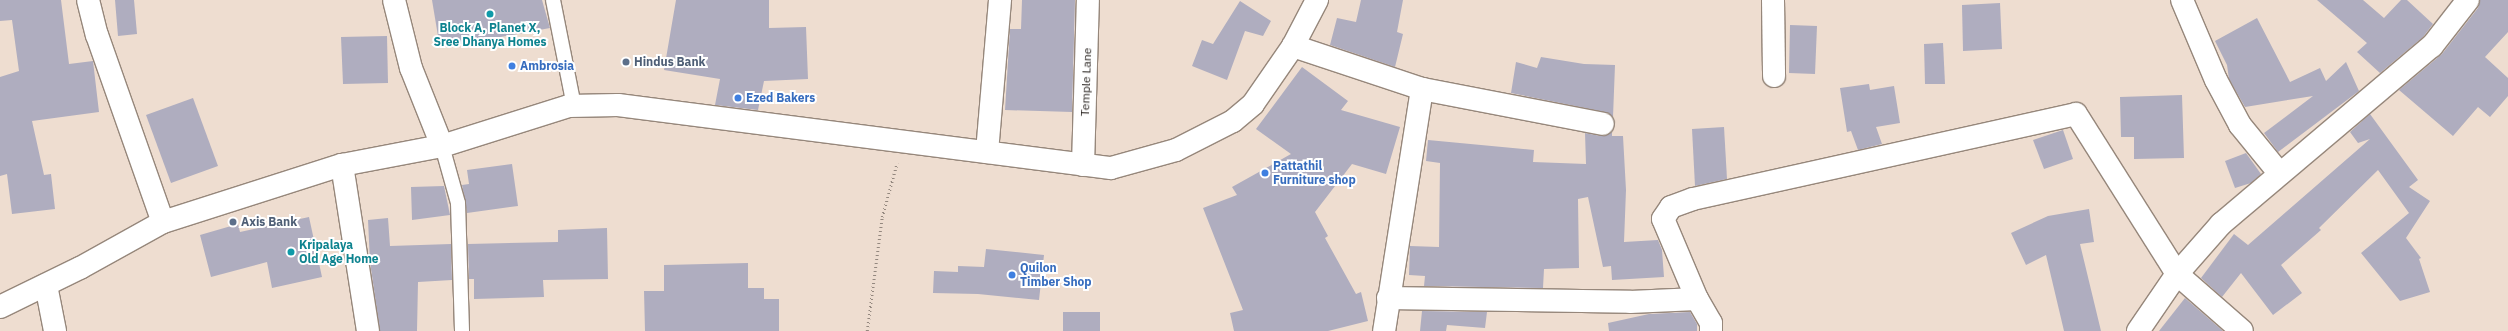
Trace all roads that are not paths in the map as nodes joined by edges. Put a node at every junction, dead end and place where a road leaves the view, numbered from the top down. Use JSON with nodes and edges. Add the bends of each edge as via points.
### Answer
{"nodes":[{"id":1,"x":88,"y":0,"type":"edge"},
{"id":2,"x":394,"y":0,"type":"edge"},
{"id":3,"x":553,"y":0,"type":"edge"},
{"id":4,"x":1000,"y":0,"type":"edge"},
{"id":5,"x":1088,"y":0,"type":"edge"},
{"id":6,"x":1317,"y":0,"type":"edge"},
{"id":7,"x":1773,"y":0,"type":"edge"},
{"id":8,"x":2182,"y":0,"type":"edge"},
{"id":9,"x":2468,"y":0,"type":"edge"},
{"id":10,"x":1293,"y":46,"type":"junction"},
{"id":11,"x":1774,"y":76,"type":"dead end"},
{"id":12,"x":1422,"y":89,"type":"junction"},
{"id":13,"x":574,"y":106,"type":"junction"},
{"id":14,"x":1603,"y":124,"type":"dead end"},
{"id":15,"x":442,"y":146,"type":"junction"},
{"id":16,"x":987,"y":152,"type":"junction"},
{"id":17,"x":342,"y":165,"type":"junction"},
{"id":18,"x":1083,"y":165,"type":"junction"},
{"id":19,"x":2280,"y":174,"type":"junction"},
{"id":20,"x":163,"y":222,"type":"junction"},
{"id":21,"x":2177,"y":274,"type":"junction"},
{"id":22,"x":46,"y":285,"type":"junction"},
{"id":23,"x":1388,"y":298,"type":"junction"},
{"id":24,"x":1697,"y":299,"type":"junction"},
{"id":25,"x":0,"y":308,"type":"edge"},
{"id":26,"x":54,"y":331,"type":"edge"},
{"id":27,"x":368,"y":331,"type":"edge"},
{"id":28,"x":462,"y":331,"type":"edge"},
{"id":29,"x":1384,"y":331,"type":"edge"},
{"id":30,"x":1711,"y":331,"type":"edge"},
{"id":31,"x":2138,"y":331,"type":"edge"},
{"id":32,"x":2242,"y":331,"type":"edge"}],
"edges":[{"from":1,"to":20,"type":"street","via":[[96,35]]},
{"from":2,"to":15,"type":"street","via":[[411,68]]},
{"from":3,"to":13,"type":"lane"},
{"from":4,"to":16,"type":"street"},
{"from":5,"to":18,"type":"street","name":"Temple Lane"},
{"from":6,"to":10,"type":"street"},
{"from":7,"to":11,"type":"street"},
{"from":8,"to":19,"type":"street","via":[[2216,80],[2240,125]]},
{"from":9,"to":19,"type":"street","via":[[2432,46]]},
{"from":10,"to":12,"type":"street"},
{"from":10,"to":18,"type":"street","via":[[1253,104],[1233,121],[1176,150],[1111,168]]},
{"from":12,"to":14,"type":"street"},
{"from":12,"to":23,"type":"street"},
{"from":13,"to":15,"type":"street"},
{"from":13,"to":16,"type":"street","via":[[618,105]]},
{"from":15,"to":17,"type":"street"},
{"from":15,"to":28,"type":"lane","via":[[458,203]]},
{"from":16,"to":18,"type":"street"},
{"from":17,"to":20,"type":"street"},
{"from":17,"to":27,"type":"street"},
{"from":19,"to":21,"type":"street","via":[[2221,224]]},
{"from":20,"to":22,"type":"street"},
{"from":21,"to":24,"type":"street","via":[[2076,114],[1701,198],[1671,207],[1663,219]]},
{"from":21,"to":31,"type":"street"},
{"from":21,"to":32,"type":"street"},
{"from":22,"to":25,"type":"street"},
{"from":22,"to":26,"type":"street"},
{"from":23,"to":24,"type":"street","via":[[1630,302]]},
{"from":23,"to":29,"type":"street"},
{"from":24,"to":30,"type":"street","via":[[1711,323]]}]}
